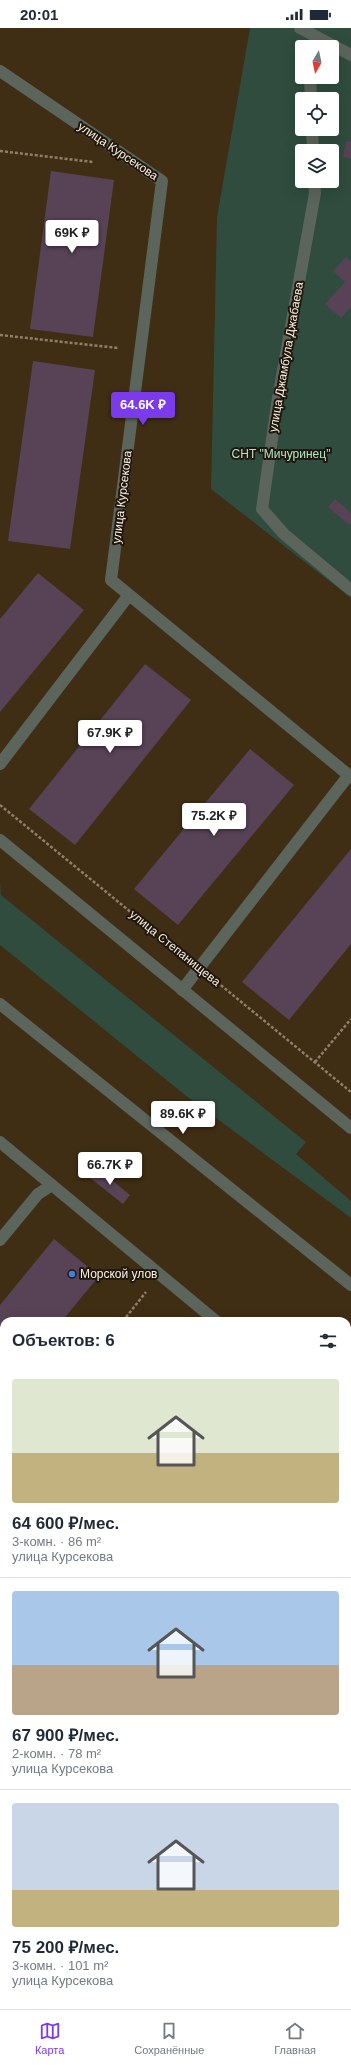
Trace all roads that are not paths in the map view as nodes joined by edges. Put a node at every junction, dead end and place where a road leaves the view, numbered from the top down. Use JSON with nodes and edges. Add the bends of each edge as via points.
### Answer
{"nodes":[{"id":1,"x":304,"y":31,"type":"edge"},
{"id":2,"x":351,"y":55,"type":"edge"},
{"id":3,"x":0,"y":71,"type":"edge"},
{"id":4,"x":314,"y":188,"type":"edge"},
{"id":5,"x":351,"y":590,"type":"edge"},
{"id":6,"x":129,"y":595,"type":"junction"},
{"id":7,"x":0,"y":764,"type":"edge"},
{"id":8,"x":350,"y":776,"type":"edge"},
{"id":9,"x":0,"y":840,"type":"edge"},
{"id":10,"x":182,"y":990,"type":"junction"},
{"id":11,"x":0,"y":1004,"type":"edge"},
{"id":12,"x":351,"y":1128,"type":"edge"},
{"id":13,"x":0,"y":1142,"type":"edge"},
{"id":14,"x":52,"y":1185,"type":"junction"},
{"id":15,"x":0,"y":1240,"type":"edge"},
{"id":16,"x":351,"y":1284,"type":"edge"},
{"id":17,"x":211,"y":1317,"type":"edge"}],
"edges":[{"from":1,"to":2,"type":"street"},
{"from":3,"to":6,"type":"street","name":"улица Курсекова","via":[[162,181],[111,580]]},
{"from":4,"to":5,"type":"street","name":"улица Джамбула Джабаева","via":[[262,509],[284,534]]},
{"from":6,"to":7,"type":"street"},
{"from":6,"to":8,"type":"street","name":"улица Курсекова"},
{"from":8,"to":10,"type":"street"},
{"from":9,"to":10,"type":"street"},
{"from":10,"to":12,"type":"street"},
{"from":11,"to":16,"type":"street"},
{"from":13,"to":14,"type":"street"},
{"from":14,"to":15,"type":"street","via":[[38,1194]]},
{"from":14,"to":17,"type":"street"}]}
